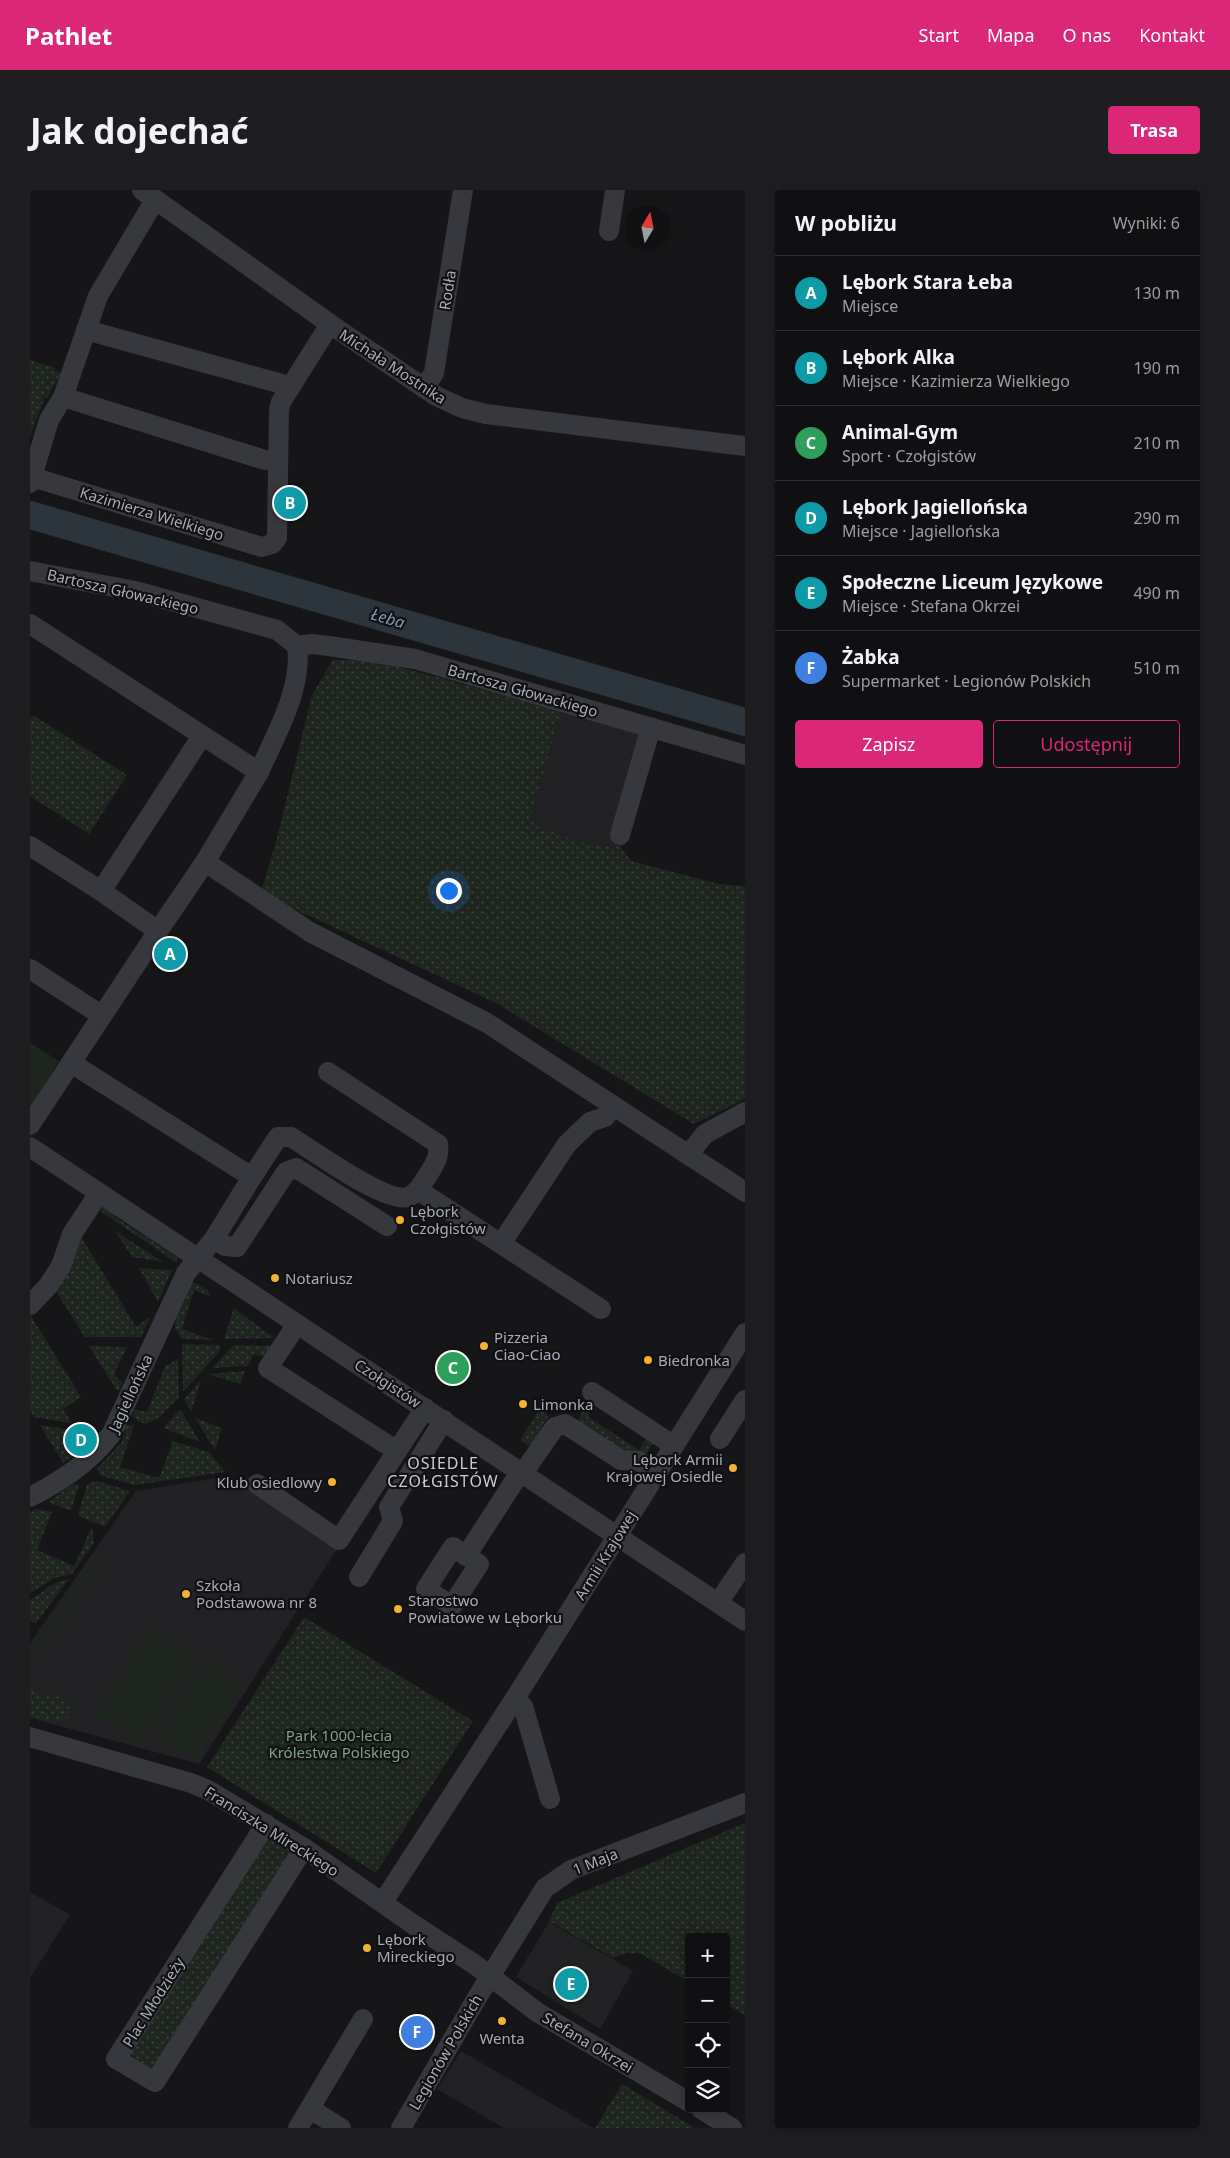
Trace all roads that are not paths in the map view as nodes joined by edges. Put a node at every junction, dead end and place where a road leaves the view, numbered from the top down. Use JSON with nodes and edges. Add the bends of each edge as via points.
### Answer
{"nodes":[{"id":1,"x":463,"y":190,"type":"edge"},
{"id":2,"x":615,"y":190,"type":"edge"},
{"id":3,"x":150,"y":195,"type":"edge"},
{"id":4,"x":609,"y":231,"type":"dead end"},
{"id":5,"x":330,"y":324,"type":"junction"},
{"id":6,"x":86,"y":330,"type":"junction"},
{"id":7,"x":424,"y":388,"type":"junction"},
{"id":8,"x":289,"y":389,"type":"junction"},
{"id":9,"x":63,"y":397,"type":"junction"},
{"id":10,"x":745,"y":446,"type":"edge"},
{"id":11,"x":276,"y":460,"type":"junction"},
{"id":12,"x":31,"y":480,"type":"edge"},
{"id":13,"x":30,"y":571,"type":"edge"},
{"id":14,"x":30,"y":624,"type":"edge"},
{"id":15,"x":297,"y":646,"type":"junction"},
{"id":16,"x":651,"y":727,"type":"junction"},
{"id":17,"x":202,"y":736,"type":"junction"},
{"id":18,"x":745,"y":755,"type":"edge"},
{"id":19,"x":260,"y":772,"type":"junction"},
{"id":20,"x":620,"y":835,"type":"dead end"},
{"id":21,"x":30,"y":846,"type":"edge"},
{"id":22,"x":205,"y":862,"type":"junction"},
{"id":23,"x":101,"y":891,"type":"junction"},
{"id":24,"x":158,"y":932,"type":"junction"},
{"id":25,"x":30,"y":969,"type":"edge"},
{"id":26,"x":101,"y":1015,"type":"junction"},
{"id":27,"x":71,"y":1063,"type":"junction"},
{"id":28,"x":328,"y":1072,"type":"dead end"},
{"id":29,"x":613,"y":1106,"type":"junction"},
{"id":30,"x":745,"y":1112,"type":"edge"},
{"id":31,"x":30,"y":1125,"type":"edge"},
{"id":32,"x":30,"y":1147,"type":"edge"},
{"id":33,"x":688,"y":1155,"type":"junction"},
{"id":34,"x":252,"y":1177,"type":"junction"},
{"id":35,"x":418,"y":1190,"type":"junction"},
{"id":36,"x":745,"y":1192,"type":"edge"},
{"id":37,"x":99,"y":1193,"type":"junction"},
{"id":38,"x":388,"y":1226,"type":"dead end"},
{"id":39,"x":214,"y":1238,"type":"junction"},
{"id":40,"x":501,"y":1244,"type":"junction"},
{"id":41,"x":197,"y":1259,"type":"junction"},
{"id":42,"x":30,"y":1305,"type":"edge"},
{"id":43,"x":600,"y":1309,"type":"dead end"},
{"id":44,"x":297,"y":1324,"type":"junction"},
{"id":45,"x":745,"y":1333,"type":"edge"},
{"id":46,"x":592,"y":1392,"type":"dead end"},
{"id":47,"x":745,"y":1400,"type":"edge"},
{"id":48,"x":425,"y":1408,"type":"junction"},
{"id":49,"x":444,"y":1420,"type":"junction"},
{"id":50,"x":720,"y":1439,"type":"dead end"},
{"id":51,"x":673,"y":1445,"type":"junction"},
{"id":52,"x":397,"y":1451,"type":"junction"},
{"id":53,"x":522,"y":1472,"type":"junction"},
{"id":54,"x":656,"y":1472,"type":"junction"},
{"id":55,"x":257,"y":1484,"type":"dead end"},
{"id":56,"x":30,"y":1497,"type":"edge"},
{"id":57,"x":617,"y":1535,"type":"junction"},
{"id":58,"x":466,"y":1556,"type":"dead end"},
{"id":59,"x":745,"y":1564,"type":"edge"},
{"id":60,"x":359,"y":1577,"type":"dead end"},
{"id":61,"x":718,"y":1603,"type":"junction"},
{"id":62,"x":745,"y":1621,"type":"edge"},
{"id":63,"x":514,"y":1700,"type":"junction"},
{"id":64,"x":30,"y":1737,"type":"edge"},
{"id":65,"x":550,"y":1799,"type":"dead end"},
{"id":66,"x":745,"y":1803,"type":"edge"},
{"id":67,"x":266,"y":1824,"type":"junction"},
{"id":68,"x":304,"y":1848,"type":"junction"},
{"id":69,"x":383,"y":1902,"type":"junction"},
{"id":70,"x":490,"y":1977,"type":"junction"},
{"id":71,"x":363,"y":2020,"type":"dead end"},
{"id":72,"x":685,"y":2100,"type":"edge"},
{"id":73,"x":310,"y":2109,"type":"junction"},
{"id":74,"x":708,"y":2113,"type":"edge"},
{"id":75,"x":298,"y":2128,"type":"edge"},
{"id":76,"x":341,"y":2128,"type":"edge"},
{"id":77,"x":401,"y":2128,"type":"edge"},
{"id":78,"x":732,"y":2128,"type":"edge"}],
"edges":[{"from":1,"to":7,"type":"street","name":"Rodła","via":[[434,373]]},
{"from":2,"to":4,"type":"street"},
{"from":3,"to":5,"type":"street","name":"Michała Mostnika"},
{"from":3,"to":6,"type":"street","name":"Kazimierza Wielkiego","via":[[149,210],[98,296]]},
{"from":5,"to":7,"type":"street","name":"Michała Mostnika"},
{"from":5,"to":8,"type":"street","name":"Kazimierza Wielkiego"},
{"from":6,"to":8,"type":"street","via":[[282,384]]},
{"from":6,"to":9,"type":"street","name":"Kazimierza Wielkiego"},
{"from":7,"to":10,"type":"street","name":"Michała Mostnika","via":[[447,402],[480,413]]},
{"from":8,"to":11,"type":"street","name":"Kazimierza Wielkiego","via":[[279,410]]},
{"from":9,"to":11,"type":"street","via":[[265,460]]},
{"from":9,"to":12,"type":"street","name":"Kazimierza Wielkiego","via":[[49,420]]},
{"from":11,"to":12,"type":"street","name":"Kazimierza Wielkiego","via":[[277,538],[272,544],[262,547]]},
{"from":13,"to":15,"type":"street","name":"Bartosza Głowackiego","via":[[135,591],[277,630]]},
{"from":14,"to":17,"type":"street"},
{"from":15,"to":16,"type":"street","name":"Bartosza Głowackiego","via":[[312,644],[415,659]]},
{"from":15,"to":19,"type":"street","via":[[300,663],[295,683]]},
{"from":16,"to":18,"type":"street","name":"Bartosza Głowackiego"},
{"from":16,"to":20,"type":"street"},
{"from":17,"to":19,"type":"street"},
{"from":17,"to":23,"type":"street"},
{"from":19,"to":22,"type":"street"},
{"from":21,"to":23,"type":"street"},
{"from":22,"to":24,"type":"street"},
{"from":22,"to":29,"type":"street","via":[[310,932],[487,1023]]},
{"from":23,"to":24,"type":"street"},
{"from":24,"to":26,"type":"street"},
{"from":25,"to":26,"type":"street"},
{"from":26,"to":27,"type":"street"},
{"from":27,"to":31,"type":"street"},
{"from":27,"to":34,"type":"street"},
{"from":28,"to":35,"type":"street","via":[[438,1144],[440,1156]]},
{"from":29,"to":33,"type":"street"},
{"from":29,"to":40,"type":"street","via":[[605,1117],[590,1122],[567,1144]]},
{"from":30,"to":33,"type":"street","via":[[705,1134]]},
{"from":32,"to":37,"type":"street","name":"Czołgistów"},
{"from":33,"to":36,"type":"street"},
{"from":34,"to":35,"type":"street","name":"Jagiellońska","via":[[278,1137],[291,1137],[380,1192],[398,1198],[408,1197]]},
{"from":34,"to":39,"type":"street","name":"Jagiellońska"},
{"from":35,"to":40,"type":"street"},
{"from":37,"to":41,"type":"street","name":"Czołgistów"},
{"from":37,"to":42,"type":"street","via":[[72,1234],[61,1266]]},
{"from":38,"to":39,"type":"street","via":[[296,1168],[286,1172],[237,1247],[226,1246]]},
{"from":39,"to":41,"type":"street","name":"Jagiellońska"},
{"from":40,"to":43,"type":"street"},
{"from":41,"to":44,"type":"street","name":"Czołgistów"},
{"from":41,"to":56,"type":"street","name":"Jagiellońska","via":[[186,1272],[112,1433],[69,1475]]},
{"from":44,"to":48,"type":"street","name":"Czołgistów"},
{"from":44,"to":52,"type":"street","via":[[268,1368]]},
{"from":45,"to":51,"type":"street","name":"Armii Krajowej"},
{"from":46,"to":51,"type":"street"},
{"from":47,"to":50,"type":"street"},
{"from":48,"to":49,"type":"street","name":"Czołgistów"},
{"from":48,"to":52,"type":"street"},
{"from":49,"to":53,"type":"street","name":"Czołgistów"},
{"from":49,"to":60,"type":"street","via":[[389,1507],[393,1521]]},
{"from":51,"to":54,"type":"street","name":"Armii Krajowej"},
{"from":52,"to":55,"type":"street","via":[[339,1540]]},
{"from":53,"to":54,"type":"street","via":[[555,1428],[565,1424],[621,1460],[638,1461]]},
{"from":53,"to":57,"type":"street","name":"Czołgistów"},
{"from":53,"to":58,"type":"street"},
{"from":54,"to":57,"type":"street","name":"Armii Krajowej"},
{"from":57,"to":61,"type":"street","name":"Czołgistów"},
{"from":57,"to":63,"type":"street","name":"Armii Krajowej"},
{"from":59,"to":61,"type":"street"},
{"from":61,"to":62,"type":"street","name":"Czołgistów"},
{"from":63,"to":65,"type":"street","via":[[523,1706]]},
{"from":63,"to":69,"type":"street","name":"Armii Krajowej"},
{"from":64,"to":67,"type":"street","name":"Franciszka Mireckiego","via":[[191,1783]]},
{"from":66,"to":70,"type":"street","name":"1 Maja","via":[[571,1870],[556,1879],[545,1888]]},
{"from":67,"to":68,"type":"street","name":"Franciszka Mireckiego"},
{"from":67,"to":68,"type":"street","name":"Plac Młodzieży","via":[[116,2059],[155,2082]]},
{"from":68,"to":69,"type":"street","name":"Franciszka Mireckiego"},
{"from":69,"to":70,"type":"street","name":"Franciszka Mireckiego"},
{"from":70,"to":72,"type":"street","name":"Stefana Okrzei","via":[[538,2012]]},
{"from":70,"to":77,"type":"street","name":"Legionów Polskich"},
{"from":71,"to":73,"type":"street"},
{"from":73,"to":75,"type":"street"},
{"from":73,"to":76,"type":"street"},
{"from":74,"to":78,"type":"street"}]}
